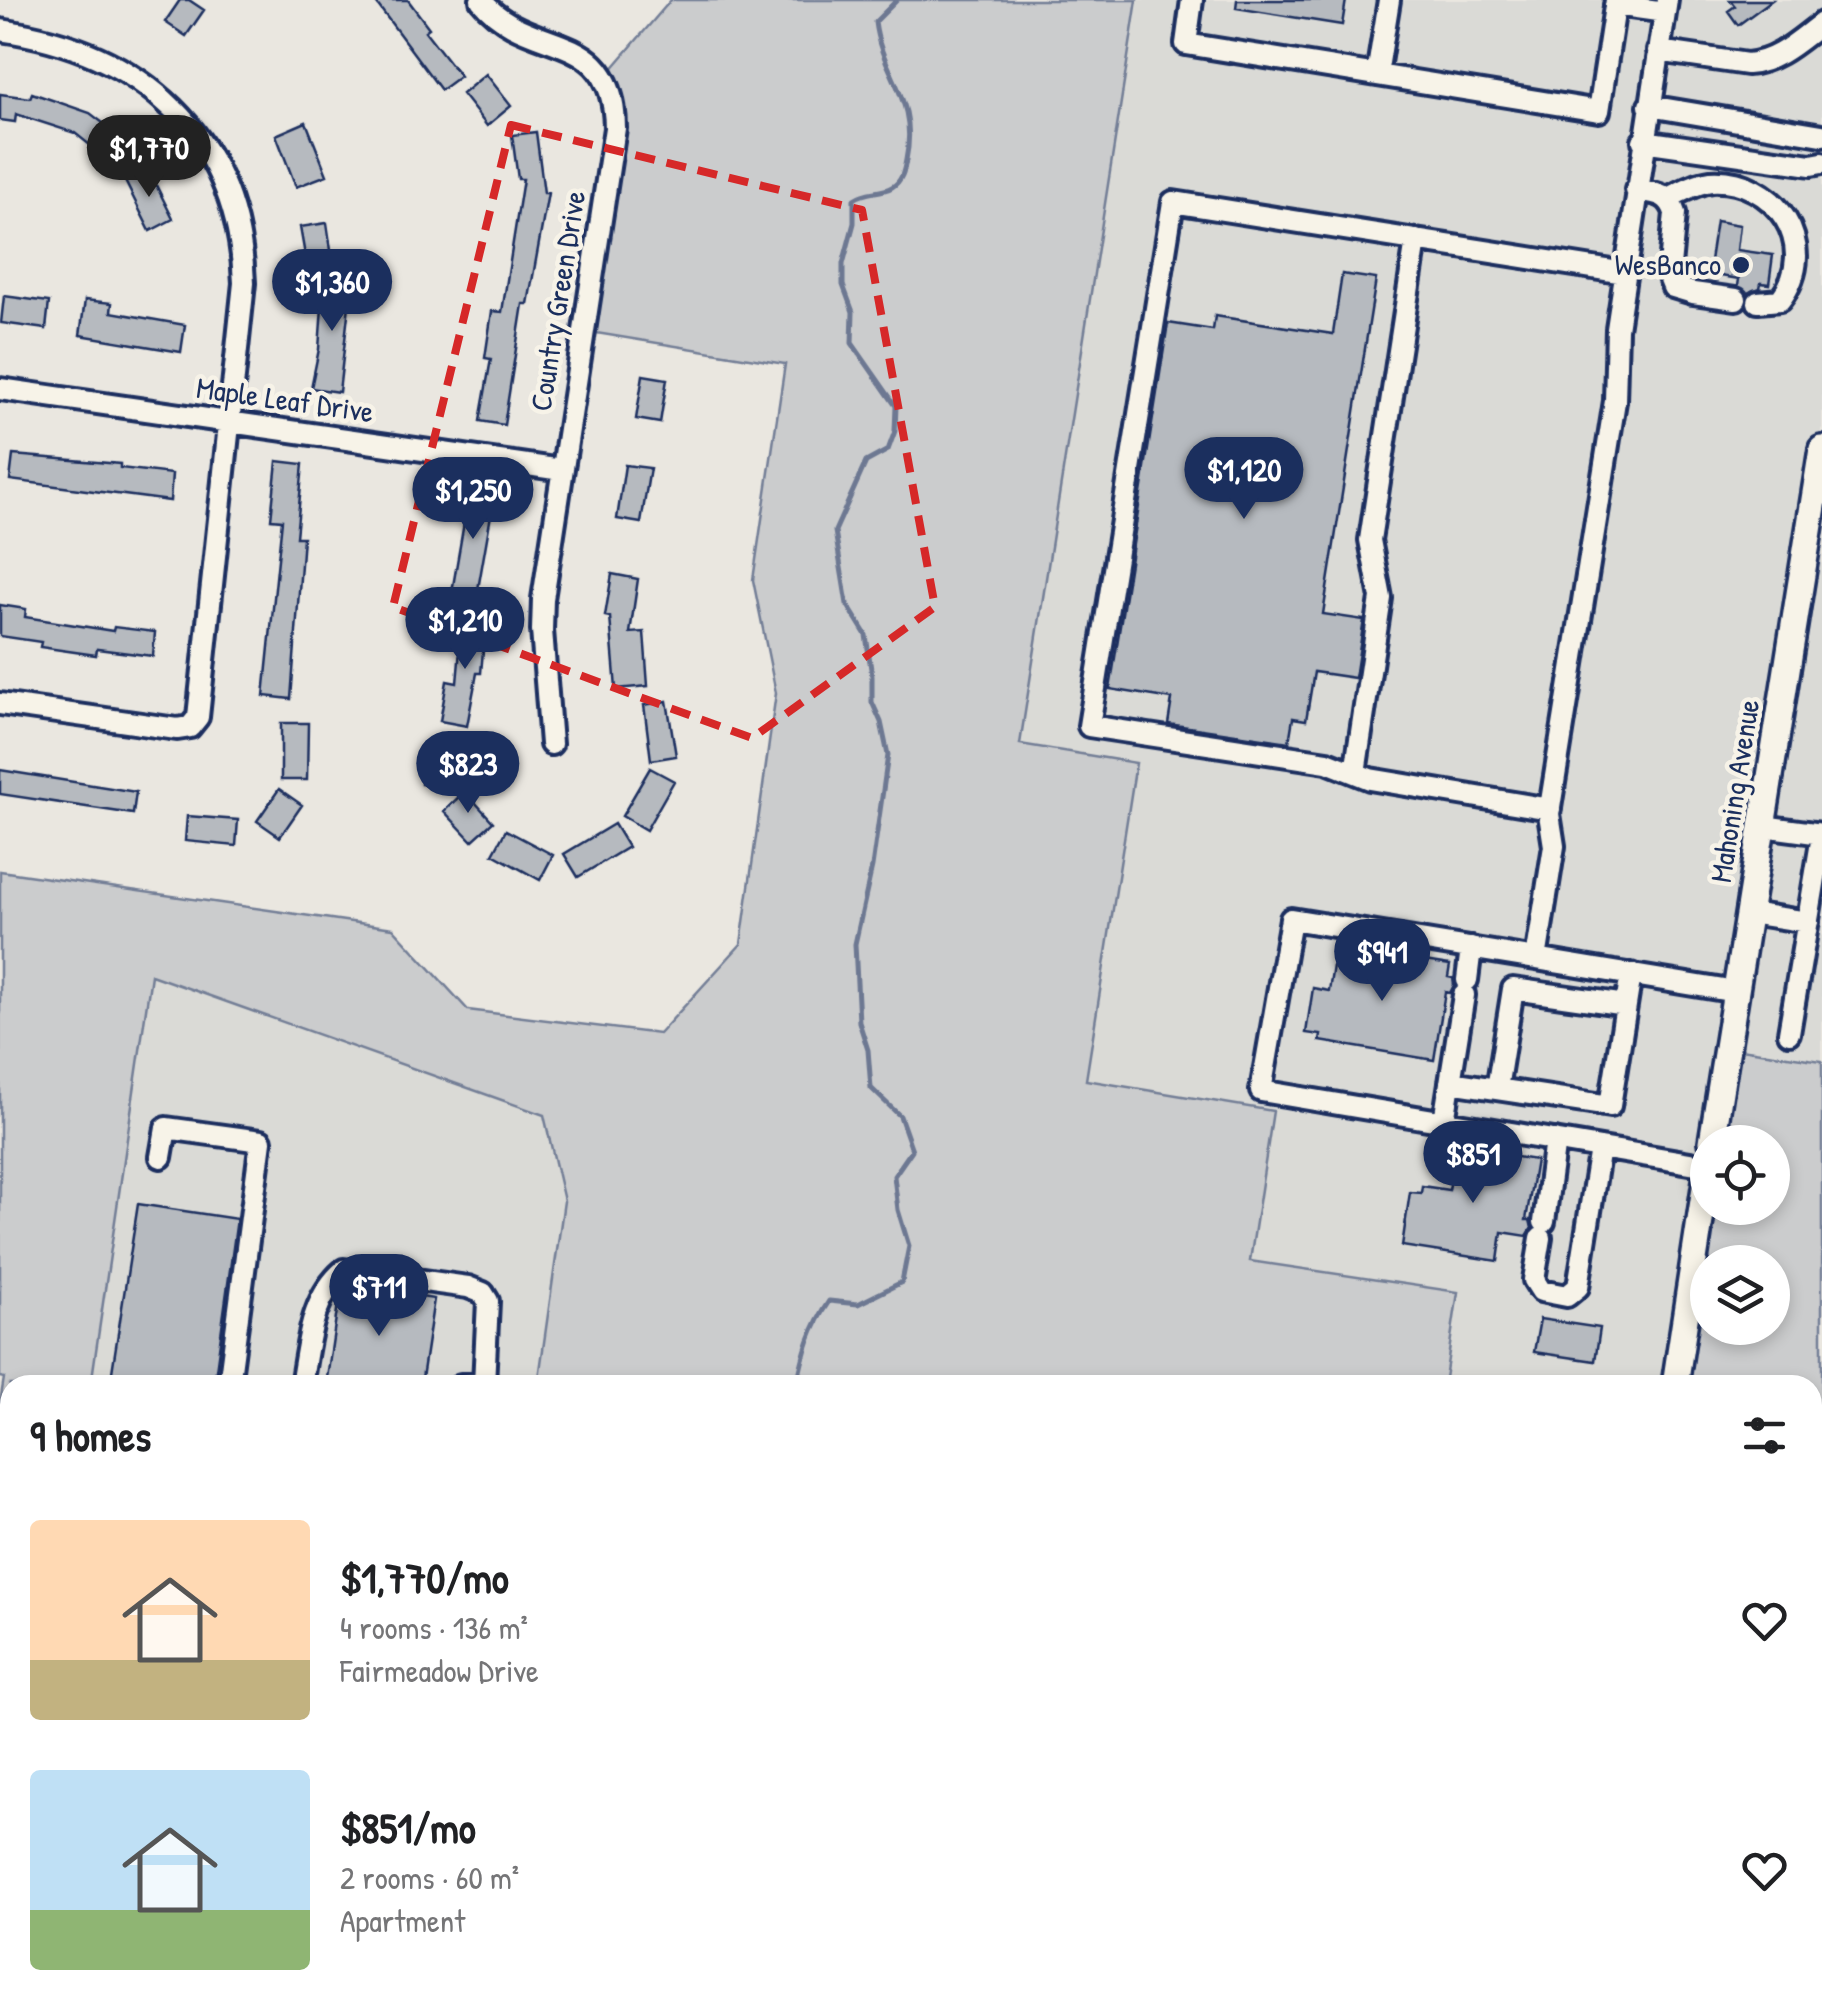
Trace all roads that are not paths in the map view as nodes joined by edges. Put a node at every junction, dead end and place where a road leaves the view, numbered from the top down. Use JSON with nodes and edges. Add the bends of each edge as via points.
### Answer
{"nodes":[{"id":1,"x":481,"y":0,"type":"edge"},
{"id":2,"x":1192,"y":0,"type":"edge"},
{"id":3,"x":1388,"y":0,"type":"edge"},
{"id":4,"x":1616,"y":2,"type":"edge"},
{"id":5,"x":1666,"y":6,"type":"edge"},
{"id":6,"x":1822,"y":23,"type":"edge"},
{"id":7,"x":0,"y":30,"type":"edge"},
{"id":8,"x":1658,"y":51,"type":"junction"},
{"id":9,"x":1377,"y":75,"type":"junction"},
{"id":10,"x":1649,"y":106,"type":"junction"},
{"id":11,"x":1822,"y":134,"type":"edge"},
{"id":12,"x":1643,"y":140,"type":"junction"},
{"id":13,"x":1822,"y":163,"type":"edge"},
{"id":14,"x":1636,"y":190,"type":"junction"},
{"id":15,"x":1668,"y":198,"type":"junction"},
{"id":16,"x":1416,"y":240,"type":"junction"},
{"id":17,"x":1625,"y":273,"type":"junction"},
{"id":18,"x":1736,"y":299,"type":"dead end"},
{"id":19,"x":1758,"y":302,"type":"dead end"},
{"id":20,"x":0,"y":389,"type":"edge"},
{"id":21,"x":230,"y":422,"type":"junction"},
{"id":22,"x":1822,"y":449,"type":"edge"},
{"id":23,"x":562,"y":470,"type":"junction"},
{"id":24,"x":0,"y":704,"type":"edge"},
{"id":25,"x":551,"y":744,"type":"dead end"},
{"id":26,"x":1355,"y":773,"type":"junction"},
{"id":27,"x":1550,"y":809,"type":"junction"},
{"id":28,"x":1762,"y":826,"type":"junction"},
{"id":29,"x":1822,"y":835,"type":"edge"},
{"id":30,"x":1749,"y":912,"type":"junction"},
{"id":31,"x":1808,"y":922,"type":"junction"},
{"id":32,"x":1471,"y":948,"type":"junction"},
{"id":33,"x":1536,"y":959,"type":"junction"},
{"id":34,"x":1632,"y":974,"type":"junction"},
{"id":35,"x":1736,"y":992,"type":"junction"},
{"id":36,"x":1626,"y":1004,"type":"junction"},
{"id":37,"x":1789,"y":1033,"type":"dead end"},
{"id":38,"x":1450,"y":1082,"type":"junction"},
{"id":39,"x":1497,"y":1089,"type":"junction"},
{"id":40,"x":1444,"y":1122,"type":"junction"},
{"id":41,"x":1715,"y":1125,"type":"edge"},
{"id":42,"x":1555,"y":1140,"type":"junction"},
{"id":43,"x":1600,"y":1148,"type":"junction"},
{"id":44,"x":160,"y":1157,"type":"dead end"},
{"id":45,"x":1690,"y":1164,"type":"edge"},
{"id":46,"x":1699,"y":1225,"type":"edge"},
{"id":47,"x":229,"y":1375,"type":"edge"},
{"id":48,"x":304,"y":1375,"type":"edge"},
{"id":49,"x":485,"y":1375,"type":"edge"},
{"id":50,"x":1677,"y":1375,"type":"edge"}],
"edges":[{"from":1,"to":23,"type":"street","name":"Country Green Drive","via":[[515,29],[579,52],[604,78],[615,112]]},
{"from":2,"to":9,"type":"street","via":[[1186,44]]},
{"from":3,"to":9,"type":"street"},
{"from":4,"to":5,"type":"street"},
{"from":4,"to":9,"type":"street","via":[[1599,111]]},
{"from":5,"to":8,"type":"street"},
{"from":6,"to":8,"type":"street","via":[[1760,63]]},
{"from":7,"to":21,"type":"street","via":[[76,46],[129,73],[188,126],[214,166],[232,208],[243,263]]},
{"from":8,"to":10,"type":"street"},
{"from":10,"to":11,"type":"street"},
{"from":10,"to":12,"type":"street"},
{"from":12,"to":13,"type":"street"},
{"from":12,"to":14,"type":"street"},
{"from":14,"to":15,"type":"street"},
{"from":14,"to":17,"type":"street"},
{"from":15,"to":18,"type":"street","via":[[1675,214],[1669,277],[1677,289]]},
{"from":15,"to":19,"type":"street","via":[[1715,181],[1757,190],[1782,206],[1798,234],[1798,262],[1780,300]]},
{"from":16,"to":17,"type":"street"},
{"from":16,"to":26,"type":"street","via":[[1370,540],[1381,598]]},
{"from":16,"to":26,"type":"street","via":[[1173,202],[1089,726],[1326,762]]},
{"from":17,"to":27,"type":"street","via":[[1615,401]]},
{"from":20,"to":21,"type":"street","name":"Maple Leaf Drive"},
{"from":21,"to":23,"type":"street","name":"Maple Leaf Drive"},
{"from":21,"to":24,"type":"street","via":[[198,717],[177,729]]},
{"from":22,"to":28,"type":"main road","name":"Mahoning Avenue"},
{"from":23,"to":25,"type":"street","name":"Country Green Drive","via":[[542,630]]},
{"from":26,"to":27,"type":"street"},
{"from":27,"to":33,"type":"street","via":[[1554,846]]},
{"from":28,"to":29,"type":"street"},
{"from":28,"to":30,"type":"main road","name":"Mahoning Avenue"},
{"from":29,"to":31,"type":"street"},
{"from":30,"to":31,"type":"street"},
{"from":30,"to":35,"type":"main road","name":"Mahoning Avenue"},
{"from":31,"to":37,"type":"street"},
{"from":32,"to":33,"type":"street"},
{"from":32,"to":38,"type":"street"},
{"from":32,"to":40,"type":"street","via":[[1291,919],[1261,1090]]},
{"from":33,"to":34,"type":"street"},
{"from":34,"to":35,"type":"street"},
{"from":34,"to":36,"type":"street"},
{"from":35,"to":41,"type":"main road","name":"Mahoning Avenue"},
{"from":36,"to":39,"type":"street","via":[[1513,989]]},
{"from":36,"to":39,"type":"street","via":[[1610,1106]]},
{"from":38,"to":39,"type":"street"},
{"from":38,"to":40,"type":"street"},
{"from":40,"to":42,"type":"street"},
{"from":42,"to":43,"type":"street"},
{"from":42,"to":43,"type":"street","via":[[1534,1280],[1541,1292],[1568,1296],[1578,1287]]},
{"from":43,"to":45,"type":"street"},
{"from":44,"to":47,"type":"street","via":[[166,1128],[261,1140]]},
{"from":46,"to":50,"type":"main road"},
{"from":48,"to":49,"type":"street","via":[[317,1303],[344,1270],[483,1293]]}]}
